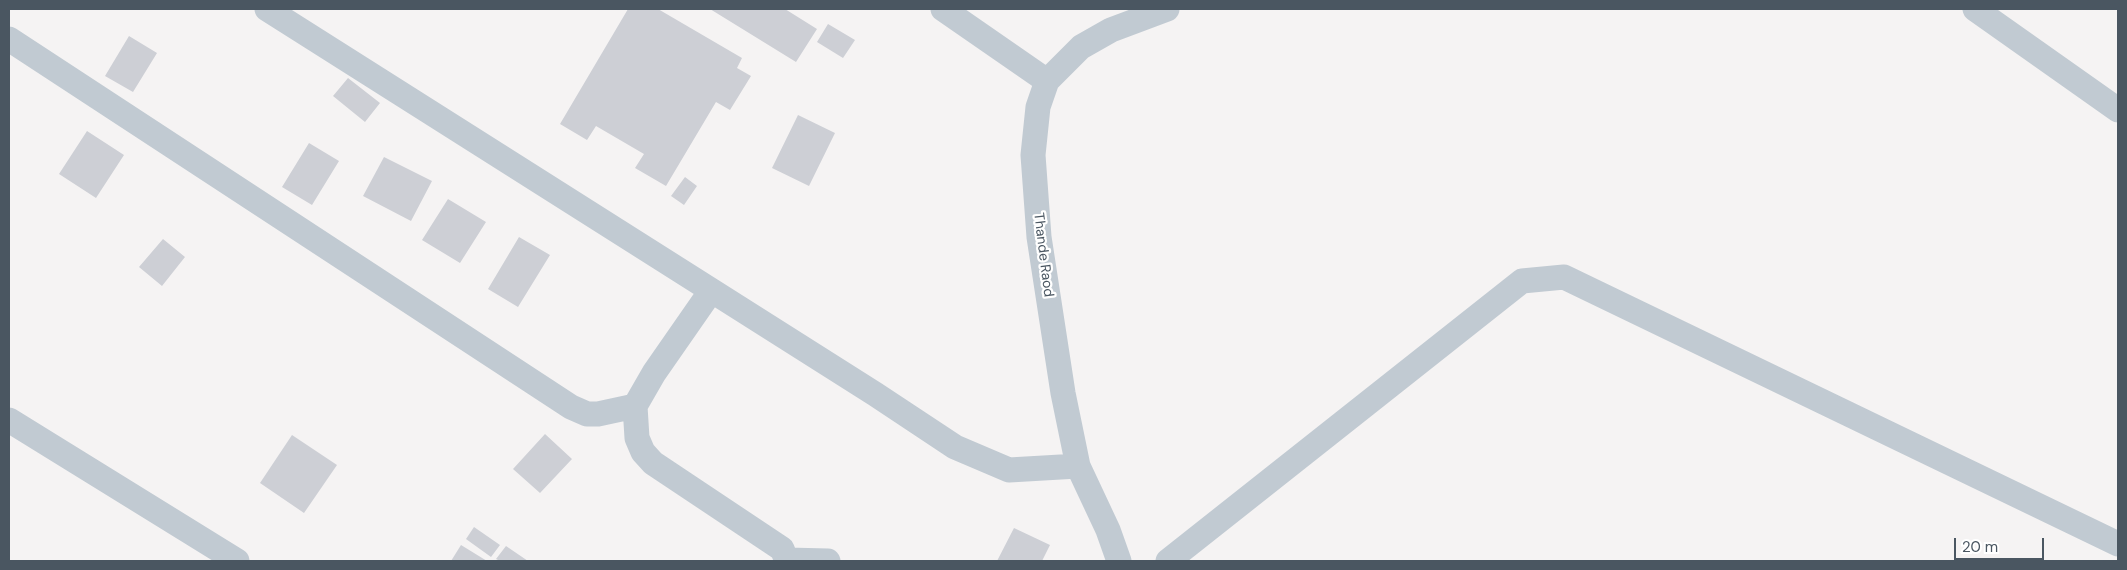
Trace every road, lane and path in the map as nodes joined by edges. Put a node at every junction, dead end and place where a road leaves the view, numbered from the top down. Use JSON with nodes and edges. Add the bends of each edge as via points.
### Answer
{"nodes":[{"id":1,"x":267,"y":9,"type":"edge"},
{"id":2,"x":943,"y":9,"type":"edge"},
{"id":3,"x":1167,"y":9,"type":"edge"},
{"id":4,"x":1975,"y":9,"type":"edge"},
{"id":5,"x":9,"y":39,"type":"edge"},
{"id":6,"x":1047,"y":81,"type":"junction"},
{"id":7,"x":2118,"y":110,"type":"edge"},
{"id":8,"x":710,"y":291,"type":"junction"},
{"id":9,"x":634,"y":406,"type":"junction"},
{"id":10,"x":9,"y":420,"type":"edge"},
{"id":11,"x":1078,"y":466,"type":"junction"},
{"id":12,"x":2118,"y":544,"type":"edge"},
{"id":13,"x":787,"y":560,"type":"edge"},
{"id":14,"x":237,"y":561,"type":"edge"},
{"id":15,"x":828,"y":561,"type":"edge"},
{"id":16,"x":1119,"y":561,"type":"edge"},
{"id":17,"x":1168,"y":561,"type":"edge"}],
"edges":[{"from":1,"to":8,"type":"street"},
{"from":2,"to":6,"type":"street"},
{"from":3,"to":6,"type":"street","name":"Thande Raod","via":[[1111,30],[1081,47]]},
{"from":4,"to":7,"type":"street"},
{"from":5,"to":9,"type":"street","via":[[570,407],[586,414],[598,414]]},
{"from":6,"to":11,"type":"street","name":"Thande Raod","via":[[1038,107],[1033,154],[1039,237],[1063,393]]},
{"from":8,"to":9,"type":"street"},
{"from":8,"to":11,"type":"street","via":[[955,447],[1009,470]]},
{"from":9,"to":13,"type":"street","via":[[636,438],[652,463],[782,549]]},
{"from":10,"to":14,"type":"street"},
{"from":11,"to":16,"type":"street","name":"Thande Raod"},
{"from":12,"to":17,"type":"street","via":[[1564,277],[1522,281]]},
{"from":13,"to":15,"type":"street"}]}
